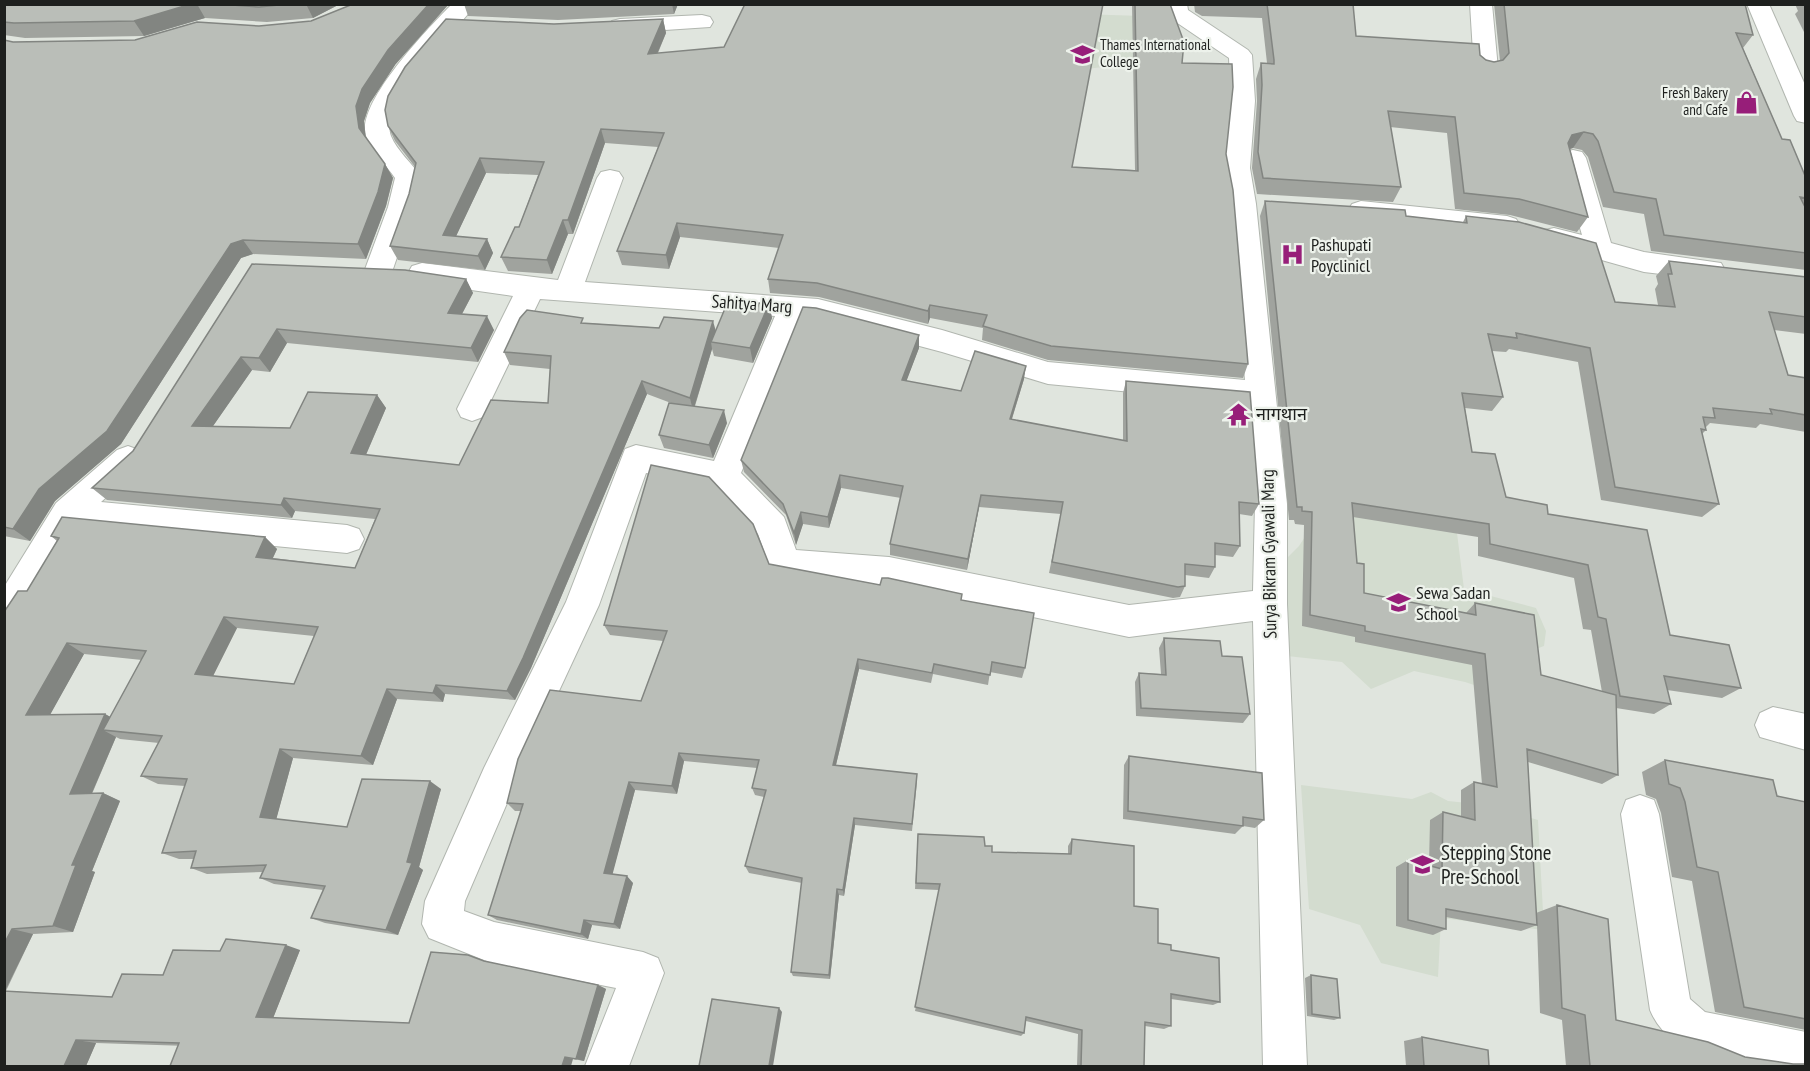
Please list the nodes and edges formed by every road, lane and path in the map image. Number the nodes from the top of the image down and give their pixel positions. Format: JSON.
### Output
{"nodes":[{"id":1,"x":1176,"y":4,"type":"edge"},
{"id":2,"x":1481,"y":4,"type":"edge"},
{"id":3,"x":1758,"y":4,"type":"edge"},
{"id":4,"x":471,"y":15,"type":"edge"},
{"id":5,"x":702,"y":22,"type":"dead end"},
{"id":6,"x":601,"y":27,"type":"edge"},
{"id":7,"x":1486,"y":69,"type":"edge"},
{"id":8,"x":1800,"y":95,"type":"edge"},
{"id":9,"x":1806,"y":116,"type":"edge"},
{"id":10,"x":1573,"y":158,"type":"edge"},
{"id":11,"x":610,"y":178,"type":"dead end"},
{"id":12,"x":1337,"y":209,"type":"edge"},
{"id":13,"x":1599,"y":249,"type":"junction"},
{"id":14,"x":1736,"y":273,"type":"edge"},
{"id":15,"x":531,"y":288,"type":"junction"},
{"id":16,"x":568,"y":291,"type":"junction"},
{"id":17,"x":793,"y":307,"type":"junction"},
{"id":18,"x":1261,"y":393,"type":"junction"},
{"id":19,"x":472,"y":409,"type":"dead end"},
{"id":20,"x":147,"y":434,"type":"edge"},
{"id":21,"x":724,"y":476,"type":"junction"},
{"id":22,"x":68,"y":513,"type":"junction"},
{"id":23,"x":347,"y":539,"type":"dead end"},
{"id":24,"x":1270,"y":604,"type":"junction"},
{"id":25,"x":4,"y":619,"type":"edge"},
{"id":26,"x":1640,"y":814,"type":"dead end"},
{"id":27,"x":1806,"y":1054,"type":"edge"},
{"id":28,"x":607,"y":1066,"type":"edge"},
{"id":29,"x":1285,"y":1066,"type":"edge"}],
"edges":[{"from":1,"to":18,"type":"street","name":"Surya Bikram Gyawali Marg"},
{"from":2,"to":7,"type":"street"},
{"from":3,"to":8,"type":"street"},
{"from":4,"to":15,"type":"street","name":"Sahitya Marg"},
{"from":5,"to":6,"type":"street"},
{"from":8,"to":9,"type":"street"},
{"from":10,"to":13,"type":"street"},
{"from":11,"to":16,"type":"street"},
{"from":12,"to":13,"type":"street"},
{"from":13,"to":14,"type":"street"},
{"from":15,"to":16,"type":"street","name":"Sahitya Marg"},
{"from":15,"to":19,"type":"street"},
{"from":16,"to":17,"type":"street","name":"Sahitya Marg"},
{"from":17,"to":18,"type":"street","name":"Sahitya Marg"},
{"from":17,"to":21,"type":"street"},
{"from":18,"to":24,"type":"street","name":"Surya Bikram Gyawali Marg"},
{"from":20,"to":22,"type":"street"},
{"from":21,"to":24,"type":"street"},
{"from":21,"to":28,"type":"street"},
{"from":22,"to":23,"type":"street"},
{"from":22,"to":25,"type":"street"},
{"from":24,"to":29,"type":"street","name":"Surya Bikram Gyawali Marg"},
{"from":26,"to":27,"type":"street"}]}
